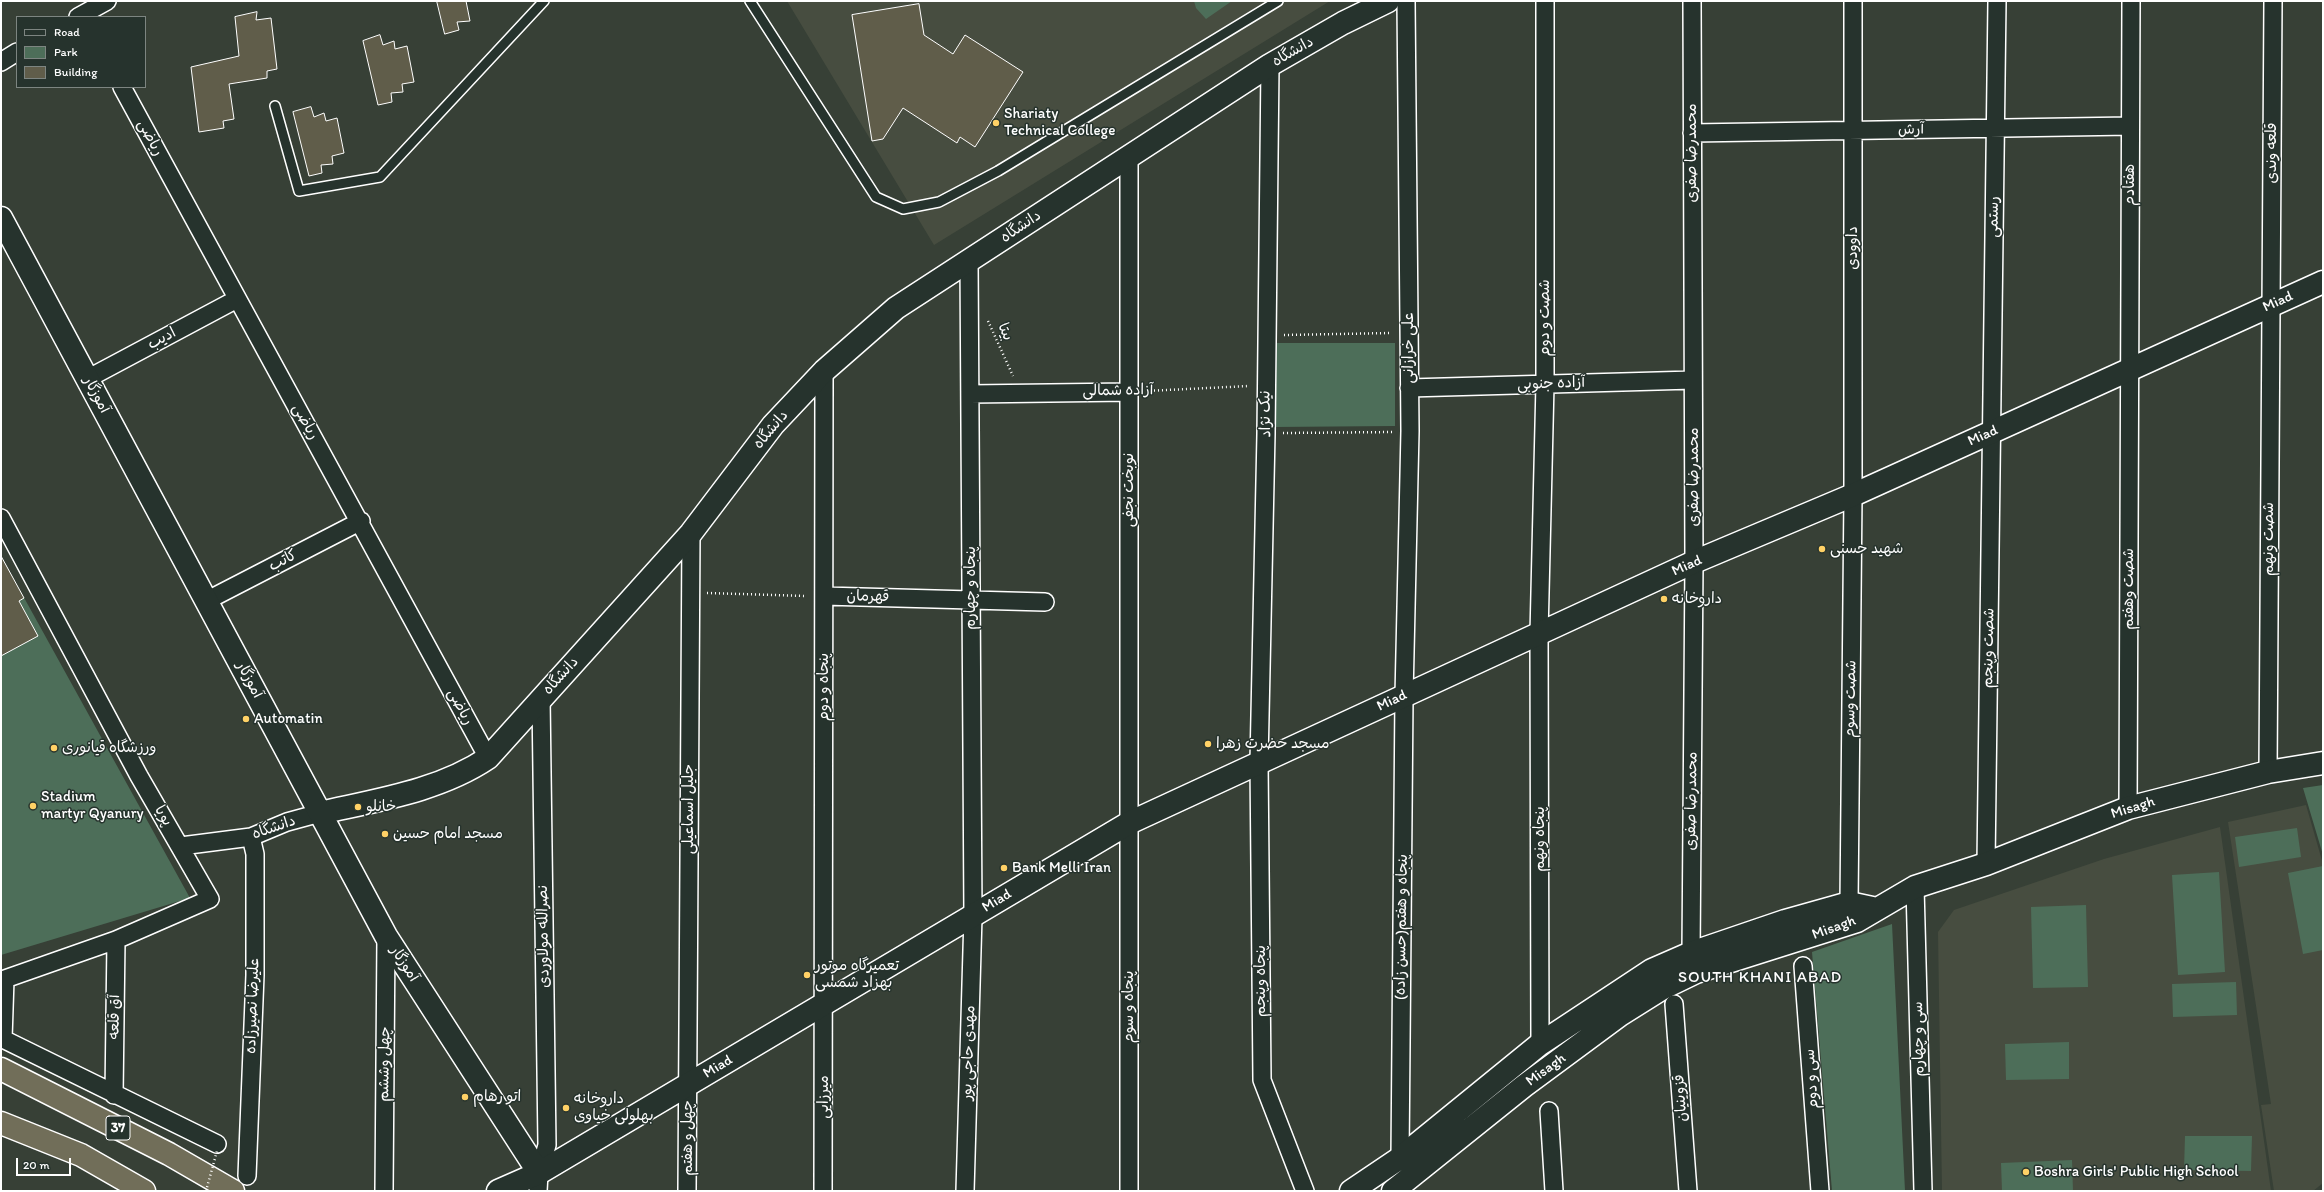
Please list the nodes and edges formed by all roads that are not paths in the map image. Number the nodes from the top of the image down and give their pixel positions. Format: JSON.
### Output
{"nodes":[{"id":1,"x":107,"y":1,"type":"edge"},
{"id":2,"x":544,"y":1,"type":"edge"},
{"id":3,"x":750,"y":1,"type":"edge"},
{"id":4,"x":1278,"y":1,"type":"edge"},
{"id":5,"x":1388,"y":1,"type":"edge"},
{"id":6,"x":1406,"y":1,"type":"edge"},
{"id":7,"x":1545,"y":1,"type":"edge"},
{"id":8,"x":1692,"y":1,"type":"edge"},
{"id":9,"x":1853,"y":1,"type":"edge"},
{"id":10,"x":1997,"y":1,"type":"edge"},
{"id":11,"x":2131,"y":1,"type":"edge"},
{"id":12,"x":2273,"y":1,"type":"edge"},
{"id":13,"x":82,"y":16,"type":"edge"},
{"id":14,"x":16,"y":53,"type":"edge"},
{"id":15,"x":1,"y":62,"type":"edge"},
{"id":16,"x":1270,"y":65,"type":"junction"},
{"id":17,"x":123,"y":88,"type":"edge"},
{"id":18,"x":275,"y":106,"type":"dead end"},
{"id":19,"x":2130,"y":126,"type":"junction"},
{"id":20,"x":1996,"y":128,"type":"junction"},
{"id":21,"x":1853,"y":130,"type":"junction"},
{"id":22,"x":1692,"y":133,"type":"junction"},
{"id":23,"x":1129,"y":158,"type":"junction"},
{"id":24,"x":1,"y":218,"type":"edge"},
{"id":25,"x":969,"y":260,"type":"junction"},
{"id":26,"x":2323,"y":282,"type":"edge"},
{"id":27,"x":237,"y":300,"type":"junction"},
{"id":28,"x":2271,"y":305,"type":"junction"},
{"id":29,"x":2131,"y":369,"type":"junction"},
{"id":30,"x":824,"y":371,"type":"junction"},
{"id":31,"x":87,"y":379,"type":"junction"},
{"id":32,"x":1693,"y":380,"type":"junction"},
{"id":33,"x":1545,"y":384,"type":"junction"},
{"id":34,"x":1409,"y":388,"type":"junction"},
{"id":35,"x":1129,"y":392,"type":"junction"},
{"id":36,"x":970,"y":394,"type":"junction"},
{"id":37,"x":1991,"y":432,"type":"junction"},
{"id":38,"x":1853,"y":495,"type":"junction"},
{"id":39,"x":1,"y":518,"type":"edge"},
{"id":40,"x":361,"y":521,"type":"junction"},
{"id":41,"x":691,"y":533,"type":"junction"},
{"id":42,"x":1694,"y":562,"type":"junction"},
{"id":43,"x":824,"y":596,"type":"junction"},
{"id":44,"x":971,"y":600,"type":"junction"},
{"id":45,"x":206,"y":601,"type":"junction"},
{"id":46,"x":1045,"y":602,"type":"dead end"},
{"id":47,"x":1539,"y":634,"type":"junction"},
{"id":48,"x":1404,"y":696,"type":"junction"},
{"id":49,"x":541,"y":698,"type":"junction"},
{"id":50,"x":488,"y":758,"type":"junction"},
{"id":51,"x":1259,"y":762,"type":"junction"},
{"id":52,"x":2323,"y":763,"type":"edge"},
{"id":53,"x":2268,"y":772,"type":"junction"},
{"id":54,"x":2128,"y":808,"type":"junction"},
{"id":55,"x":320,"y":813,"type":"junction"},
{"id":56,"x":1129,"y":823,"type":"junction"},
{"id":57,"x":251,"y":837,"type":"junction"},
{"id":58,"x":181,"y":846,"type":"junction"},
{"id":59,"x":1986,"y":864,"type":"junction"},
{"id":60,"x":1915,"y":887,"type":"junction"},
{"id":61,"x":1849,"y":902,"type":"junction"},
{"id":62,"x":1878,"y":909,"type":"junction"},
{"id":63,"x":972,"y":916,"type":"junction"},
{"id":64,"x":386,"y":936,"type":"junction"},
{"id":65,"x":116,"y":940,"type":"junction"},
{"id":66,"x":1693,"y":963,"type":"junction"},
{"id":67,"x":1803,"y":966,"type":"dead end"},
{"id":68,"x":825,"y":1003,"type":"junction"},
{"id":69,"x":1674,"y":1004,"type":"dead end"},
{"id":70,"x":1540,"y":1044,"type":"junction"},
{"id":71,"x":1,"y":1069,"type":"edge"},
{"id":72,"x":688,"y":1084,"type":"junction"},
{"id":73,"x":114,"y":1095,"type":"junction"},
{"id":74,"x":1549,"y":1111,"type":"dead end"},
{"id":75,"x":1,"y":1123,"type":"edge"},
{"id":76,"x":217,"y":1148,"type":"road end"},
{"id":77,"x":1400,"y":1158,"type":"junction"},
{"id":78,"x":240,"y":1184,"type":"edge"},
{"id":79,"x":531,"y":1184,"type":"edge"},
{"id":80,"x":144,"y":1191,"type":"edge"},
{"id":81,"x":384,"y":1191,"type":"edge"},
{"id":82,"x":498,"y":1191,"type":"edge"},
{"id":83,"x":687,"y":1191,"type":"edge"},
{"id":84,"x":823,"y":1191,"type":"edge"},
{"id":85,"x":965,"y":1191,"type":"edge"},
{"id":86,"x":1129,"y":1191,"type":"edge"},
{"id":87,"x":1305,"y":1191,"type":"edge"},
{"id":88,"x":1351,"y":1191,"type":"edge"},
{"id":89,"x":1393,"y":1191,"type":"edge"},
{"id":90,"x":1554,"y":1191,"type":"edge"},
{"id":91,"x":1688,"y":1191,"type":"edge"},
{"id":92,"x":1820,"y":1191,"type":"edge"},
{"id":93,"x":1923,"y":1191,"type":"edge"}],
"edges":[{"from":1,"to":13,"type":"street"},
{"from":2,"to":18,"type":"lane"},
{"from":3,"to":4,"type":"lane"},
{"from":5,"to":16,"type":"street","name":"دانشگاه"},
{"from":6,"to":34,"type":"street","name":"علی خرازانی"},
{"from":7,"to":33,"type":"street","name":"شصت و دوم"},
{"from":8,"to":22,"type":"street","name":"محمدرضا صفری"},
{"from":9,"to":21,"type":"street","name":"داوودی"},
{"from":10,"to":20,"type":"street","name":"رستمی"},
{"from":11,"to":19,"type":"street","name":"هفتادم"},
{"from":12,"to":28,"type":"street","name":"قلعه وندی"},
{"from":14,"to":15,"type":"street"},
{"from":16,"to":23,"type":"street","name":"دانشگاه"},
{"from":16,"to":51,"type":"street","name":"نیک نژاد"},
{"from":17,"to":27,"type":"street","name":"ریاضی"},
{"from":19,"to":20,"type":"street","name":"آرش"},
{"from":19,"to":29,"type":"street","name":"هفتادم"},
{"from":20,"to":21,"type":"street","name":"آرش"},
{"from":20,"to":37,"type":"street","name":"رستمی"},
{"from":21,"to":22,"type":"street","name":"آرش"},
{"from":21,"to":38,"type":"street","name":"داوودی"},
{"from":22,"to":32,"type":"street","name":"محمدرضا صفری"},
{"from":23,"to":25,"type":"street","name":"دانشگاه"},
{"from":23,"to":35,"type":"street","name":"نوبخت نجفی"},
{"from":24,"to":31,"type":"street","name":"آموزگار"},
{"from":25,"to":30,"type":"street","name":"دانشگاه"},
{"from":25,"to":36,"type":"street","name":"پنجاه و چهارم"},
{"from":26,"to":28,"type":"street","name":"Miad"},
{"from":27,"to":31,"type":"street","name":"ادیب"},
{"from":27,"to":40,"type":"street","name":"ریاضی"},
{"from":28,"to":29,"type":"street","name":"Miad"},
{"from":28,"to":53,"type":"street","name":"شصت ونهم"},
{"from":29,"to":37,"type":"street","name":"Miad"},
{"from":29,"to":54,"type":"street","name":"شصت وهفتم"},
{"from":30,"to":41,"type":"street","name":"دانشگاه"},
{"from":30,"to":43,"type":"street","name":"پنجاه و دوم"},
{"from":31,"to":45,"type":"street","name":"آموزگار"},
{"from":32,"to":33,"type":"street","name":"آزاده جنوبی"},
{"from":32,"to":42,"type":"street","name":"محمدرضا صفری"},
{"from":33,"to":34,"type":"street","name":"آزاده جنوبی"},
{"from":33,"to":47,"type":"street","name":"شصت و دوم"},
{"from":34,"to":48,"type":"street","name":"علی خرازانی"},
{"from":35,"to":36,"type":"street","name":"آزاده شمالی"},
{"from":35,"to":56,"type":"street","name":"نوبخت نجفی"},
{"from":36,"to":44,"type":"street","name":"پنجاه و چهارم"},
{"from":37,"to":38,"type":"street","name":"Miad"},
{"from":37,"to":59,"type":"street","name":"شصت وپنجم"},
{"from":38,"to":42,"type":"street","name":"Miad"},
{"from":38,"to":61,"type":"street","name":"شصت وسوم"},
{"from":39,"to":58,"type":"street","name":"پویا"},
{"from":40,"to":45,"type":"street","name":"کاتب"},
{"from":40,"to":50,"type":"street","name":"ریاضی"},
{"from":41,"to":49,"type":"street","name":"دانشگاه"},
{"from":41,"to":72,"type":"street","name":"جلیل اسماعیلی"},
{"from":42,"to":47,"type":"street","name":"Miad"},
{"from":42,"to":66,"type":"street","name":"محمدرضا صفری"},
{"from":43,"to":44,"type":"street","name":"قهرمان"},
{"from":43,"to":68,"type":"street","name":"پنجاه و دوم"},
{"from":44,"to":46,"type":"street","name":"قهرمان"},
{"from":44,"to":63,"type":"street","name":"پنجاه و چهارم"},
{"from":45,"to":55,"type":"street","name":"آموزگار"},
{"from":47,"to":48,"type":"street","name":"Miad"},
{"from":47,"to":70,"type":"street","name":"پنجاه ونهم"},
{"from":48,"to":51,"type":"street","name":"Miad"},
{"from":48,"to":77,"type":"street","name":"(حسن زاده)پنجاه و هفتم"},
{"from":49,"to":50,"type":"street","name":"دانشگاه"},
{"from":49,"to":79,"type":"street","name":"نصرالله مولاوردی"},
{"from":50,"to":55,"type":"street","name":"دانشگاه"},
{"from":51,"to":56,"type":"street","name":"Miad"},
{"from":51,"to":87,"type":"street","name":"پنجاه وپنجم"},
{"from":52,"to":53,"type":"street","name":"Misagh"},
{"from":53,"to":54,"type":"street","name":"Misagh"},
{"from":54,"to":59,"type":"street","name":"Misagh"},
{"from":55,"to":57,"type":"street","name":"دانشگاه"},
{"from":55,"to":64,"type":"street","name":"آموزگار"},
{"from":56,"to":63,"type":"street","name":"Miad"},
{"from":56,"to":86,"type":"street","name":"پنجاه و سوم"},
{"from":57,"to":58,"type":"street","name":"دانشگاه"},
{"from":57,"to":78,"type":"street","name":"علیرضا نصیرزاده"},
{"from":58,"to":65,"type":"street","name":"پویا"},
{"from":59,"to":60,"type":"street","name":"Misagh"},
{"from":60,"to":62,"type":"street","name":"Misagh"},
{"from":60,"to":93,"type":"street","name":"سی و چهارم"},
{"from":61,"to":62,"type":"street"},
{"from":61,"to":66,"type":"street","name":"Misagh"},
{"from":62,"to":66,"type":"street","name":"Misagh"},
{"from":63,"to":68,"type":"street","name":"Miad"},
{"from":63,"to":85,"type":"street","name":"مهدی حاجی پور"},
{"from":64,"to":79,"type":"street","name":"آموزگار"},
{"from":64,"to":81,"type":"street","name":"چهل وششم"},
{"from":65,"to":73,"type":"street","name":"آق قلعه"},
{"from":65,"to":73,"type":"street","name":"پویا"},
{"from":66,"to":70,"type":"street","name":"Misagh"},
{"from":66,"to":89,"type":"street","name":"Misagh"},
{"from":67,"to":92,"type":"street","name":"سی و دوم"},
{"from":68,"to":72,"type":"street","name":"Miad"},
{"from":68,"to":84,"type":"street","name":"میرزایی"},
{"from":69,"to":91,"type":"street","name":"قزوینیان"},
{"from":70,"to":77,"type":"street","name":"Misagh"},
{"from":71,"to":78,"type":"highway","number":"37"},
{"from":72,"to":79,"type":"street","name":"Miad"},
{"from":72,"to":83,"type":"street","name":"چهل و هفتم"},
{"from":73,"to":76,"type":"street"},
{"from":74,"to":90,"type":"street"},
{"from":75,"to":80,"type":"highway"},
{"from":77,"to":88,"type":"street","name":"Misagh"},
{"from":79,"to":82,"type":"street","name":"Miad"}]}
